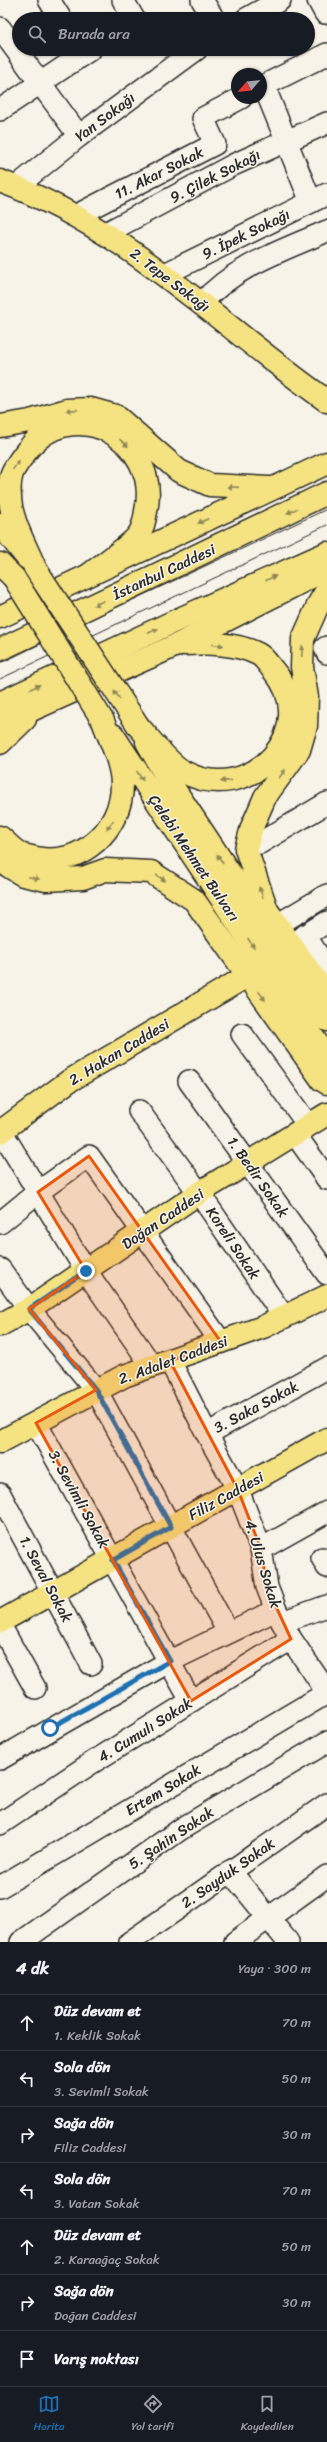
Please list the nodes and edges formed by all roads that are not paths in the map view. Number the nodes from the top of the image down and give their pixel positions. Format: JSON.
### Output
{"nodes":[{"id":1,"x":48,"y":0,"type":"edge"},
{"id":2,"x":123,"y":0,"type":"edge"},
{"id":3,"x":202,"y":0,"type":"edge"},
{"id":4,"x":280,"y":0,"type":"edge"},
{"id":5,"x":56,"y":12,"type":"edge"},
{"id":6,"x":130,"y":12,"type":"edge"},
{"id":7,"x":210,"y":12,"type":"edge"},
{"id":8,"x":259,"y":12,"type":"edge"},
{"id":9,"x":0,"y":28,"type":"edge"},
{"id":10,"x":12,"y":45,"type":"edge"},
{"id":11,"x":327,"y":54,"type":"edge"},
{"id":12,"x":20,"y":56,"type":"edge"},
{"id":13,"x":78,"y":56,"type":"edge"},
{"id":14,"x":188,"y":56,"type":"edge"},
{"id":15,"x":39,"y":82,"type":"junction"},
{"id":16,"x":267,"y":84,"type":"edge"},
{"id":17,"x":267,"y":98,"type":"edge"},
{"id":18,"x":231,"y":103,"type":"edge"},
{"id":19,"x":0,"y":110,"type":"edge"},
{"id":20,"x":327,"y":123,"type":"edge"},
{"id":21,"x":79,"y":136,"type":"junction"},
{"id":22,"x":286,"y":141,"type":"junction"},
{"id":23,"x":8,"y":184,"type":"edge"},
{"id":24,"x":319,"y":198,"type":"edge"},
{"id":25,"x":77,"y":215,"type":"junction"},
{"id":26,"x":327,"y":231,"type":"edge"},
{"id":27,"x":106,"y":234,"type":"junction"},
{"id":28,"x":165,"y":274,"type":"junction"},
{"id":29,"x":202,"y":303,"type":"junction"},
{"id":30,"x":327,"y":401,"type":"edge"},
{"id":31,"x":0,"y":426,"type":"edge"},
{"id":32,"x":327,"y":463,"type":"edge"},
{"id":33,"x":272,"y":488,"type":"junction"},
{"id":34,"x":327,"y":493,"type":"edge"},
{"id":35,"x":0,"y":524,"type":"edge"},
{"id":36,"x":327,"y":553,"type":"edge"},
{"id":37,"x":0,"y":560,"type":"edge"},
{"id":38,"x":35,"y":568,"type":"junction"},
{"id":39,"x":327,"y":569,"type":"edge"},
{"id":40,"x":7,"y":571,"type":"edge"},
{"id":41,"x":90,"y":574,"type":"junction"},
{"id":42,"x":327,"y":590,"type":"edge"},
{"id":43,"x":0,"y":617,"type":"edge"},
{"id":44,"x":179,"y":644,"type":"junction"},
{"id":45,"x":0,"y":650,"type":"edge"},
{"id":46,"x":45,"y":702,"type":"junction"},
{"id":47,"x":0,"y":703,"type":"edge"},
{"id":48,"x":103,"y":721,"type":"junction"},
{"id":49,"x":0,"y":724,"type":"edge"},
{"id":50,"x":139,"y":727,"type":"junction"},
{"id":51,"x":0,"y":743,"type":"edge"},
{"id":52,"x":327,"y":803,"type":"edge"},
{"id":53,"x":0,"y":837,"type":"edge"},
{"id":54,"x":260,"y":843,"type":"dead end"},
{"id":55,"x":0,"y":861,"type":"edge"},
{"id":56,"x":327,"y":895,"type":"edge"},
{"id":57,"x":282,"y":922,"type":"dead end"},
{"id":58,"x":327,"y":922,"type":"edge"},
{"id":59,"x":327,"y":969,"type":"edge"},
{"id":60,"x":242,"y":979,"type":"dead end"},
{"id":61,"x":327,"y":996,"type":"edge"},
{"id":62,"x":327,"y":1020,"type":"edge"},
{"id":63,"x":242,"y":1034,"type":"dead end"},
{"id":64,"x":327,"y":1058,"type":"edge"},
{"id":65,"x":189,"y":1081,"type":"dead end"},
{"id":66,"x":327,"y":1083,"type":"edge"},
{"id":67,"x":139,"y":1112,"type":"dead end"},
{"id":68,"x":327,"y":1114,"type":"edge"},
{"id":69,"x":302,"y":1129,"type":"junction"},
{"id":70,"x":0,"y":1131,"type":"edge"},
{"id":71,"x":249,"y":1163,"type":"junction"},
{"id":72,"x":327,"y":1180,"type":"edge"},
{"id":73,"x":38,"y":1192,"type":"junction"},
{"id":74,"x":199,"y":1193,"type":"junction"},
{"id":75,"x":0,"y":1223,"type":"edge"},
{"id":76,"x":142,"y":1232,"type":"junction"},
{"id":77,"x":0,"y":1269,"type":"edge"},
{"id":78,"x":86,"y":1271,"type":"junction"},
{"id":79,"x":327,"y":1274,"type":"edge"},
{"id":80,"x":327,"y":1296,"type":"edge"},
{"id":81,"x":29,"y":1309,"type":"junction"},
{"id":82,"x":284,"y":1317,"type":"junction"},
{"id":83,"x":0,"y":1325,"type":"edge"},
{"id":84,"x":221,"y":1342,"type":"junction"},
{"id":85,"x":161,"y":1364,"type":"junction"},
{"id":86,"x":327,"y":1368,"type":"edge"},
{"id":87,"x":96,"y":1390,"type":"junction"},
{"id":88,"x":36,"y":1423,"type":"junction"},
{"id":89,"x":207,"y":1434,"type":"junction"},
{"id":90,"x":327,"y":1440,"type":"edge"},
{"id":91,"x":0,"y":1442,"type":"edge"},
{"id":92,"x":238,"y":1490,"type":"junction"},
{"id":93,"x":0,"y":1494,"type":"edge"},
{"id":94,"x":327,"y":1512,"type":"edge"},
{"id":95,"x":171,"y":1527,"type":"junction"},
{"id":96,"x":261,"y":1549,"type":"junction"},
{"id":97,"x":113,"y":1560,"type":"junction"},
{"id":98,"x":54,"y":1592,"type":"junction"},
{"id":99,"x":327,"y":1606,"type":"edge"},
{"id":100,"x":0,"y":1622,"type":"edge"},
{"id":101,"x":283,"y":1624,"type":"junction"},
{"id":102,"x":0,"y":1626,"type":"edge"},
{"id":103,"x":228,"y":1632,"type":"junction"},
{"id":104,"x":170,"y":1661,"type":"junction"},
{"id":105,"x":91,"y":1664,"type":"dead end"},
{"id":106,"x":35,"y":1688,"type":"dead end"},
{"id":107,"x":327,"y":1693,"type":"edge"},
{"id":108,"x":191,"y":1701,"type":"junction"},
{"id":109,"x":327,"y":1742,"type":"edge"},
{"id":110,"x":0,"y":1759,"type":"edge"},
{"id":111,"x":327,"y":1804,"type":"edge"},
{"id":112,"x":0,"y":1824,"type":"edge"},
{"id":113,"x":230,"y":1871,"type":"junction"},
{"id":114,"x":327,"y":1876,"type":"edge"},
{"id":115,"x":0,"y":1887,"type":"edge"},
{"id":116,"x":269,"y":1918,"type":"junction"},
{"id":117,"x":21,"y":1942,"type":"edge"},
{"id":118,"x":130,"y":1942,"type":"edge"},
{"id":119,"x":235,"y":1942,"type":"edge"},
{"id":120,"x":288,"y":1942,"type":"edge"}],
"edges":[{"from":1,"to":5,"type":"street"},
{"from":2,"to":6,"type":"street"},
{"from":3,"to":7,"type":"street"},
{"from":4,"to":8,"type":"street"},
{"from":9,"to":10,"type":"street"},
{"from":11,"to":16,"type":"street"},
{"from":12,"to":15,"type":"street"},
{"from":13,"to":15,"type":"street"},
{"from":14,"to":21,"type":"street","name":"Yan Sokağı"},
{"from":15,"to":19,"type":"street"},
{"from":15,"to":21,"type":"street"},
{"from":17,"to":22,"type":"street"},
{"from":18,"to":25,"type":"street","name":"11. Akar Sokak"},
{"from":20,"to":22,"type":"street","name":"9. Çilek Sokağı"},
{"from":21,"to":23,"type":"street","name":"Yan Sokağı"},
{"from":22,"to":24,"type":"street"},
{"from":22,"to":27,"type":"street","name":"9. Çilek Sokağı"},
{"from":23,"to":25,"type":"main road","name":"2. Tepe Sokağı"},
{"from":24,"to":28,"type":"street","name":"9. İpek Sokağı"},
{"from":25,"to":27,"type":"main road","name":"2. Tepe Sokağı"},
{"from":26,"to":29,"type":"street"},
{"from":27,"to":28,"type":"main road","name":"2. Tepe Sokağı"},
{"from":28,"to":29,"type":"main road","name":"2. Tepe Sokağı"},
{"from":29,"to":30,"type":"main road","name":"2. Tepe Sokağı"},
{"from":33,"to":31,"type":"main road","one_way":true},
{"from":32,"to":33,"type":"main road"},
{"from":33,"to":41,"type":"main road","one_way":true},
{"from":34,"to":45,"type":"main road","name":"İstanbul Caddesi","one_way":true},
{"from":35,"to":38,"type":"main road"},
{"from":47,"to":36,"type":"main road","one_way":true},
{"from":37,"to":40,"type":"main road","name":"Çelebi Mehmet Bulvarı"},
{"from":38,"to":41,"type":"main road","one_way":true},
{"from":50,"to":38,"type":"main road","name":"Çelebi Mehmet Bulvarı","one_way":true,"bridge":true},
{"from":39,"to":44,"type":"main road"},
{"from":40,"to":48,"type":"main road","name":"Çelebi Mehmet Bulvarı","bridge":true},
{"from":41,"to":43,"type":"main road"},
{"from":61,"to":42,"type":"main road","one_way":true},
{"from":44,"to":46,"type":"main road"},
{"from":44,"to":50,"type":"main road","one_way":true},
{"from":46,"to":49,"type":"main road"},
{"from":46,"to":51,"type":"main road"},
{"from":48,"to":53,"type":"main road","one_way":true},
{"from":48,"to":64,"type":"main road","name":"Çelebi Mehmet Bulvarı","one_way":true},
{"from":62,"to":50,"type":"main road","name":"Çelebi Mehmet Bulvarı","one_way":true},
{"from":52,"to":54,"type":"street"},
{"from":55,"to":66,"type":"main road","one_way":true},
{"from":56,"to":57,"type":"street"},
{"from":58,"to":59,"type":"street"},
{"from":60,"to":70,"type":"main road","name":"2. Hakan Caddesi"},
{"from":63,"to":69,"type":"street"},
{"from":65,"to":71,"type":"street","name":"1. Bedir Sokak"},
{"from":67,"to":74,"type":"street","name":"Koreli Sokak"},
{"from":68,"to":69,"type":"main road","name":"Doğan Caddesi"},
{"from":69,"to":71,"type":"main road","name":"Doğan Caddesi"},
{"from":69,"to":72,"type":"street"},
{"from":70,"to":73,"type":"street","name":"4. Ulus Sokak"},
{"from":71,"to":74,"type":"main road","name":"Doğan Caddesi"},
{"from":71,"to":79,"type":"street","name":"1. Bedir Sokak"},
{"from":73,"to":75,"type":"street"},
{"from":73,"to":76,"type":"street"},
{"from":73,"to":78,"type":"street","name":"4. Ulus Sokak"},
{"from":74,"to":76,"type":"main road","name":"Doğan Caddesi"},
{"from":74,"to":82,"type":"street","name":"Koreli Sokak"},
{"from":76,"to":78,"type":"main road","name":"Doğan Caddesi"},
{"from":76,"to":84,"type":"street"},
{"from":77,"to":81,"type":"street"},
{"from":78,"to":81,"type":"main road","name":"Doğan Caddesi"},
{"from":78,"to":85,"type":"street","name":"4. Ulus Sokak"},
{"from":80,"to":82,"type":"main road","name":"2. Adalet Caddesi"},
{"from":81,"to":83,"type":"main road","name":"Doğan Caddesi"},
{"from":81,"to":87,"type":"street"},
{"from":82,"to":84,"type":"main road","name":"2. Adalet Caddesi"},
{"from":84,"to":85,"type":"main road","name":"2. Adalet Caddesi"},
{"from":85,"to":87,"type":"main road","name":"2. Adalet Caddesi"},
{"from":85,"to":89,"type":"street","name":"4. Ulus Sokak"},
{"from":86,"to":89,"type":"street","name":"3. Saka Sokak"},
{"from":87,"to":88,"type":"main road","name":"2. Adalet Caddesi"},
{"from":87,"to":95,"type":"street"},
{"from":88,"to":91,"type":"main road","name":"2. Adalet Caddesi"},
{"from":88,"to":97,"type":"street","name":"3. Sevimli Sokak"},
{"from":89,"to":92,"type":"street","name":"4. Ulus Sokak"},
{"from":90,"to":92,"type":"main road","name":"Filiz Caddesi"},
{"from":92,"to":95,"type":"main road","name":"Filiz Caddesi"},
{"from":92,"to":96,"type":"street","name":"4. Ulus Sokak"},
{"from":93,"to":98,"type":"street","name":"1. Seval Sokak"},
{"from":94,"to":96,"type":"street"},
{"from":95,"to":97,"type":"main road","name":"Filiz Caddesi"},
{"from":95,"to":103,"type":"street"},
{"from":96,"to":101,"type":"street","name":"4. Ulus Sokak"},
{"from":97,"to":98,"type":"main road","name":"Filiz Caddesi"},
{"from":97,"to":104,"type":"street","name":"3. Sevimli Sokak"},
{"from":98,"to":100,"type":"main road","name":"Filiz Caddesi"},
{"from":98,"to":105,"type":"street","name":"1. Seval Sokak"},
{"from":99,"to":101,"type":"street"},
{"from":101,"to":103,"type":"street"},
{"from":101,"to":107,"type":"street","name":"4. Ulus Sokak"},
{"from":101,"to":108,"type":"street","name":"4. Cumulı Sokak"},
{"from":102,"to":106,"type":"street"},
{"from":103,"to":104,"type":"street"},
{"from":104,"to":108,"type":"street","name":"3. Sevimli Sokak"},
{"from":104,"to":110,"type":"street"},
{"from":107,"to":115,"type":"street","name":"Ertem Sokak"},
{"from":108,"to":112,"type":"street","name":"4. Cumulı Sokak"},
{"from":109,"to":117,"type":"street","name":"5. Şahin Sokak"},
{"from":111,"to":113,"type":"street","name":"2. Sayduk Sokak"},
{"from":113,"to":116,"type":"street"},
{"from":113,"to":118,"type":"street","name":"2. Sayduk Sokak"},
{"from":114,"to":116,"type":"street"},
{"from":116,"to":119,"type":"street"},
{"from":116,"to":120,"type":"street"}]}
